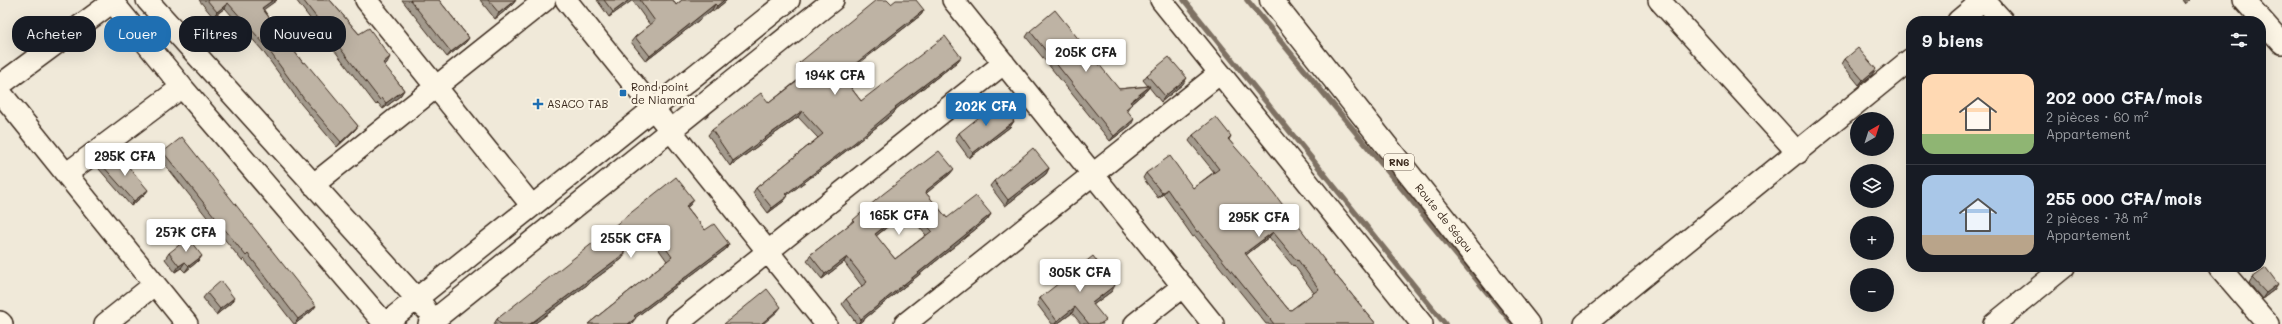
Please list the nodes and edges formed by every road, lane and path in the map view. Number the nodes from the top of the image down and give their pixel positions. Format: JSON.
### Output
{"nodes":[{"id":1,"x":147,"y":0,"type":"edge"},
{"id":2,"x":366,"y":0,"type":"edge"},
{"id":3,"x":545,"y":0,"type":"edge"},
{"id":4,"x":566,"y":0,"type":"edge"},
{"id":5,"x":789,"y":0,"type":"edge"},
{"id":6,"x":833,"y":0,"type":"edge"},
{"id":7,"x":953,"y":0,"type":"edge"},
{"id":8,"x":1161,"y":0,"type":"edge"},
{"id":9,"x":1660,"y":0,"type":"edge"},
{"id":10,"x":1984,"y":0,"type":"edge"},
{"id":11,"x":2244,"y":0,"type":"edge"},
{"id":12,"x":113,"y":1,"type":"edge"},
{"id":13,"x":1273,"y":1,"type":"edge"},
{"id":14,"x":1964,"y":16,"type":"edge"},
{"id":15,"x":1998,"y":16,"type":"edge"},
{"id":16,"x":2258,"y":16,"type":"edge"},
{"id":17,"x":2266,"y":24,"type":"edge"},
{"id":18,"x":2282,"y":42,"type":"edge"},
{"id":19,"x":1004,"y":63,"type":"junction"},
{"id":20,"x":1906,"y":64,"type":"edge"},
{"id":21,"x":1220,"y":73,"type":"junction"},
{"id":22,"x":0,"y":85,"type":"edge"},
{"id":23,"x":182,"y":87,"type":"junction"},
{"id":24,"x":436,"y":87,"type":"junction"},
{"id":25,"x":0,"y":92,"type":"edge"},
{"id":26,"x":653,"y":109,"type":"junction"},
{"id":27,"x":671,"y":131,"type":"junction"},
{"id":28,"x":1798,"y":153,"type":"junction"},
{"id":29,"x":66,"y":174,"type":"junction"},
{"id":30,"x":1093,"y":174,"type":"junction"},
{"id":31,"x":313,"y":185,"type":"junction"},
{"id":32,"x":532,"y":206,"type":"junction"},
{"id":33,"x":768,"y":252,"type":"junction"},
{"id":34,"x":2058,"y":272,"type":"edge"},
{"id":35,"x":2223,"y":272,"type":"edge"},
{"id":36,"x":154,"y":284,"type":"junction"},
{"id":37,"x":1183,"y":286,"type":"junction"},
{"id":38,"x":416,"y":299,"type":"junction"},
{"id":39,"x":435,"y":322,"type":"edge"},
{"id":40,"x":105,"y":324,"type":"edge"},
{"id":41,"x":187,"y":324,"type":"edge"},
{"id":42,"x":385,"y":324,"type":"edge"},
{"id":43,"x":677,"y":324,"type":"edge"},
{"id":44,"x":826,"y":324,"type":"edge"},
{"id":45,"x":905,"y":324,"type":"edge"},
{"id":46,"x":1135,"y":324,"type":"edge"},
{"id":47,"x":1213,"y":324,"type":"edge"},
{"id":48,"x":1422,"y":324,"type":"edge"},
{"id":49,"x":1528,"y":324,"type":"edge"},
{"id":50,"x":1585,"y":324,"type":"edge"},
{"id":51,"x":1994,"y":324,"type":"edge"},
{"id":52,"x":2268,"y":324,"type":"edge"}],
"edges":[{"from":1,"to":31,"type":"street"},
{"from":2,"to":24,"type":"street"},
{"from":3,"to":24,"type":"street"},
{"from":4,"to":26,"type":"street"},
{"from":5,"to":26,"type":"street"},
{"from":6,"to":27,"type":"street"},
{"from":7,"to":19,"type":"street"},
{"from":8,"to":21,"type":"street"},
{"from":9,"to":28,"type":"street"},
{"from":10,"to":14,"type":"street"},
{"from":10,"to":15,"type":"street"},
{"from":11,"to":16,"type":"street"},
{"from":12,"to":22,"type":"street"},
{"from":12,"to":23,"type":"street"},
{"from":13,"to":49,"type":"highway","name":"Route de Ségou","number":"RN6"},
{"from":17,"to":18,"type":"street"},
{"from":19,"to":30,"type":"street"},
{"from":19,"to":33,"type":"street"},
{"from":20,"to":28,"type":"street"},
{"from":21,"to":30,"type":"street"},
{"from":21,"to":48,"type":"street"},
{"from":23,"to":29,"type":"street"},
{"from":23,"to":42,"type":"street"},
{"from":24,"to":31,"type":"street"},
{"from":24,"to":32,"type":"street"},
{"from":25,"to":29,"type":"street"},
{"from":26,"to":27,"type":"street"},
{"from":26,"to":32,"type":"street"},
{"from":27,"to":33,"type":"street"},
{"from":27,"to":39,"type":"street"},
{"from":28,"to":50,"type":"street"},
{"from":29,"to":36,"type":"street"},
{"from":30,"to":37,"type":"street"},
{"from":30,"to":45,"type":"street"},
{"from":31,"to":38,"type":"street"},
{"from":32,"to":38,"type":"street"},
{"from":33,"to":43,"type":"street"},
{"from":33,"to":44,"type":"street"},
{"from":34,"to":51,"type":"street"},
{"from":35,"to":52,"type":"street"},
{"from":36,"to":40,"type":"street"},
{"from":36,"to":41,"type":"street"},
{"from":37,"to":46,"type":"street"},
{"from":37,"to":47,"type":"street"},
{"from":38,"to":39,"type":"street"},
{"from":38,"to":42,"type":"street"}]}
